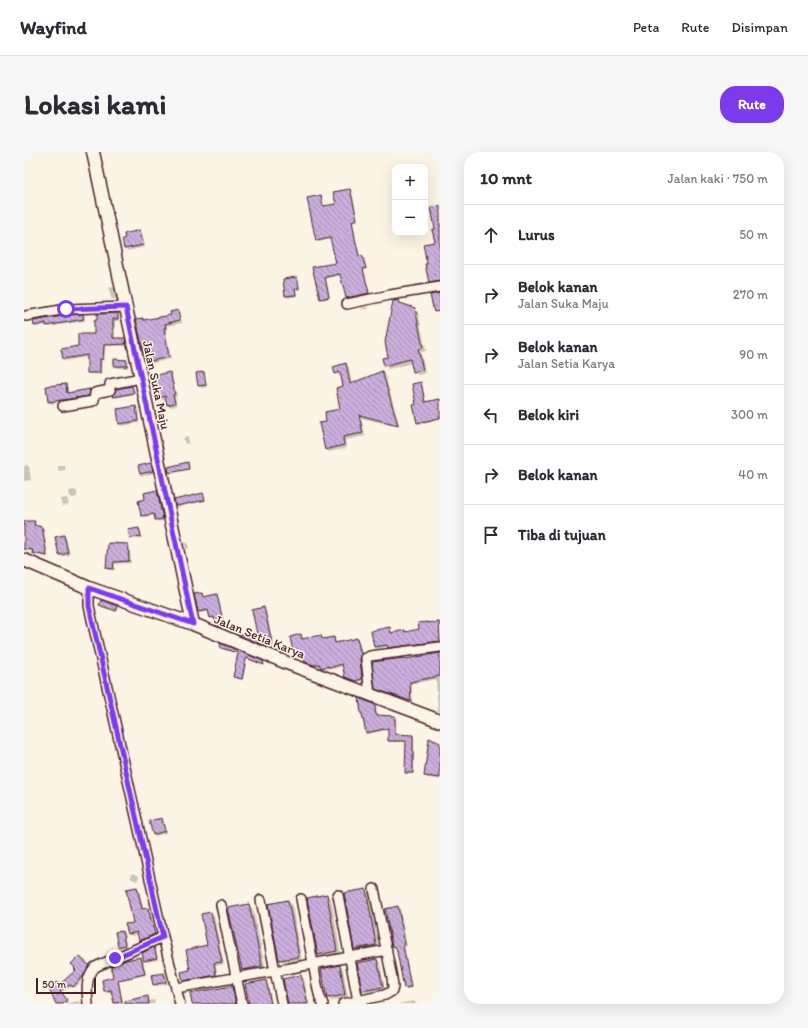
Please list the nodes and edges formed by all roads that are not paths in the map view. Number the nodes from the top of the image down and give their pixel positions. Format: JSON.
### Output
{"nodes":[{"id":1,"x":93,"y":152,"type":"edge"},
{"id":2,"x":440,"y":287,"type":"edge"},
{"id":3,"x":347,"y":304,"type":"dead end"},
{"id":4,"x":126,"y":307,"type":"junction"},
{"id":5,"x":26,"y":316,"type":"dead end"},
{"id":6,"x":141,"y":378,"type":"junction"},
{"id":7,"x":63,"y":406,"type":"dead end"},
{"id":8,"x":24,"y":560,"type":"edge"},
{"id":9,"x":89,"y":598,"type":"junction"},
{"id":10,"x":193,"y":624,"type":"junction"},
{"id":11,"x":440,"y":647,"type":"edge"},
{"id":12,"x":370,"y":695,"type":"junction"},
{"id":13,"x":440,"y":721,"type":"edge"},
{"id":14,"x":374,"y":889,"type":"dead end"},
{"id":15,"x":338,"y":895,"type":"dead end"},
{"id":16,"x":302,"y":899,"type":"dead end"},
{"id":17,"x":261,"y":900,"type":"dead end"},
{"id":18,"x":221,"y":905,"type":"dead end"},
{"id":19,"x":163,"y":937,"type":"junction"},
{"id":20,"x":387,"y":950,"type":"junction"},
{"id":21,"x":349,"y":957,"type":"junction"},
{"id":22,"x":314,"y":964,"type":"junction"},
{"id":23,"x":275,"y":971,"type":"junction"},
{"id":24,"x":237,"y":978,"type":"junction"},
{"id":25,"x":176,"y":988,"type":"junction"},
{"id":26,"x":358,"y":1001,"type":"junction"},
{"id":27,"x":88,"y":1004,"type":"edge"},
{"id":28,"x":180,"y":1004,"type":"edge"},
{"id":29,"x":242,"y":1004,"type":"edge"},
{"id":30,"x":282,"y":1004,"type":"edge"},
{"id":31,"x":323,"y":1004,"type":"edge"},
{"id":32,"x":343,"y":1004,"type":"edge"}],
"edges":[{"from":1,"to":4,"type":"street","name":"Jalan Suka Maju"},
{"from":2,"to":3,"type":"street"},
{"from":4,"to":5,"type":"street"},
{"from":4,"to":6,"type":"street","name":"Jalan Suka Maju"},
{"from":6,"to":7,"type":"street"},
{"from":6,"to":10,"type":"street","name":"Jalan Suka Maju"},
{"from":8,"to":9,"type":"street","name":"Jalan Setia Karya"},
{"from":9,"to":10,"type":"street","name":"Jalan Setia Karya"},
{"from":9,"to":19,"type":"street"},
{"from":10,"to":12,"type":"street","name":"Jalan Setia Karya"},
{"from":11,"to":12,"type":"street"},
{"from":12,"to":13,"type":"street","name":"Jalan Setia Karya"},
{"from":14,"to":20,"type":"street"},
{"from":15,"to":21,"type":"street"},
{"from":16,"to":22,"type":"street"},
{"from":17,"to":23,"type":"street"},
{"from":18,"to":24,"type":"street"},
{"from":19,"to":25,"type":"street"},
{"from":19,"to":27,"type":"street"},
{"from":20,"to":21,"type":"street"},
{"from":20,"to":26,"type":"street"},
{"from":21,"to":22,"type":"street"},
{"from":21,"to":26,"type":"street"},
{"from":22,"to":23,"type":"street"},
{"from":22,"to":31,"type":"street"},
{"from":23,"to":24,"type":"street"},
{"from":23,"to":30,"type":"street"},
{"from":24,"to":25,"type":"street"},
{"from":24,"to":29,"type":"street"},
{"from":25,"to":28,"type":"street"},
{"from":26,"to":32,"type":"street"}]}
